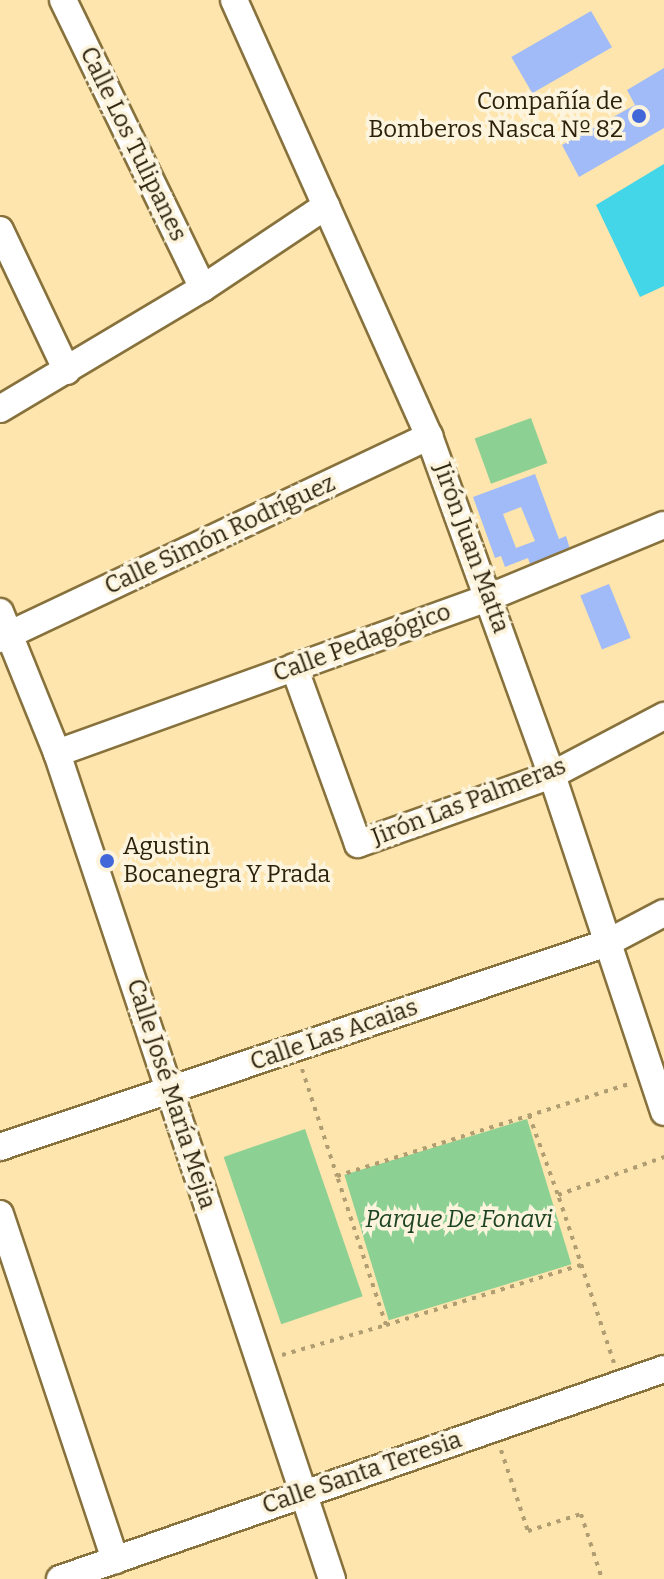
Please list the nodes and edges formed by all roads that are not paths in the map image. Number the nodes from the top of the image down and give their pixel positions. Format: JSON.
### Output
{"nodes":[{"id":1,"x":63,"y":0,"type":"edge"},
{"id":2,"x":234,"y":0,"type":"edge"},
{"id":3,"x":326,"y":206,"type":"junction"},
{"id":4,"x":0,"y":230,"type":"edge"},
{"id":5,"x":203,"y":288,"type":"junction"},
{"id":6,"x":67,"y":371,"type":"junction"},
{"id":7,"x":0,"y":409,"type":"edge"},
{"id":8,"x":429,"y":436,"type":"junction"},
{"id":9,"x":664,"y":525,"type":"edge"},
{"id":10,"x":490,"y":597,"type":"junction"},
{"id":11,"x":3,"y":628,"type":"edge"},
{"id":12,"x":294,"y":667,"type":"junction"},
{"id":13,"x":664,"y":716,"type":"edge"},
{"id":14,"x":57,"y":753,"type":"junction"},
{"id":15,"x":552,"y":775,"type":"junction"},
{"id":16,"x":664,"y":913,"type":"edge"},
{"id":17,"x":607,"y":943,"type":"junction"},
{"id":18,"x":170,"y":1089,"type":"junction"},
{"id":19,"x":664,"y":1112,"type":"edge"},
{"id":20,"x":0,"y":1147,"type":"edge"},
{"id":21,"x":0,"y":1214,"type":"edge"},
{"id":22,"x":664,"y":1369,"type":"edge"},
{"id":23,"x":304,"y":1492,"type":"junction"},
{"id":24,"x":115,"y":1560,"type":"junction"},
{"id":25,"x":60,"y":1579,"type":"edge"},
{"id":26,"x":332,"y":1579,"type":"edge"}],
"edges":[{"from":1,"to":5,"type":"street","name":"Calle Los Tulipanes"},
{"from":2,"to":3,"type":"street","name":"Jirón Juan Matta"},
{"from":3,"to":5,"type":"street"},
{"from":3,"to":8,"type":"street","name":"Jirón Juan Matta"},
{"from":4,"to":6,"type":"street"},
{"from":5,"to":6,"type":"street"},
{"from":6,"to":7,"type":"street"},
{"from":8,"to":10,"type":"street","name":"Jirón Juan Matta"},
{"from":8,"to":11,"type":"street","name":"Calle Simón Rodríguez"},
{"from":9,"to":10,"type":"street","name":"Calle Pedagógico"},
{"from":10,"to":12,"type":"street","name":"Calle Pedagógico"},
{"from":10,"to":15,"type":"street","name":"Jirón Juan Matta"},
{"from":11,"to":14,"type":"street","name":"Calle José María Mejia"},
{"from":12,"to":14,"type":"street","name":"Calle Pedagógico"},
{"from":12,"to":15,"type":"street","name":"Jirón Las Palmeras"},
{"from":13,"to":15,"type":"street","name":"Jirón Las Palmeras"},
{"from":14,"to":18,"type":"street","name":"Calle José María Mejia"},
{"from":15,"to":17,"type":"street","name":"Jirón Juan Matta"},
{"from":16,"to":17,"type":"street","name":"Calle Las Acaias"},
{"from":17,"to":18,"type":"street","name":"Calle Las Acaias"},
{"from":17,"to":19,"type":"street","name":"Jirón Juan Matta"},
{"from":18,"to":20,"type":"street","name":"Calle Las Acaias"},
{"from":18,"to":23,"type":"street","name":"Calle José María Mejia"},
{"from":21,"to":24,"type":"street"},
{"from":22,"to":23,"type":"street","name":"Calle Santa Teresia"},
{"from":23,"to":24,"type":"street","name":"Calle Santa Teresia"},
{"from":23,"to":26,"type":"street","name":"Calle José María Mejia"},
{"from":24,"to":25,"type":"street","name":"Calle Santa Teresia"}]}
